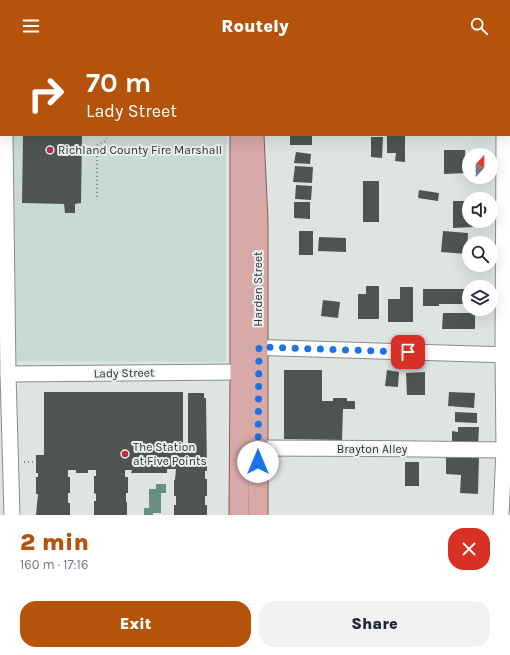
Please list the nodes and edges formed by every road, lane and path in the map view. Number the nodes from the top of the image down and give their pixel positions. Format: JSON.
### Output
{"nodes":[{"id":1,"x":5,"y":136,"type":"edge"},
{"id":2,"x":240,"y":136,"type":"edge"},
{"id":3,"x":254,"y":136,"type":"edge"},
{"id":4,"x":504,"y":136,"type":"edge"},
{"id":5,"x":107,"y":138,"type":"dead end"},
{"id":6,"x":97,"y":197,"type":"dead end"},
{"id":7,"x":240,"y":347,"type":"junction"},
{"id":8,"x":259,"y":347,"type":"junction"},
{"id":9,"x":506,"y":355,"type":"edge"},
{"id":10,"x":240,"y":372,"type":"junction"},
{"id":11,"x":8,"y":374,"type":"junction"},
{"id":12,"x":240,"y":448,"type":"junction"},
{"id":13,"x":258,"y":448,"type":"junction"},
{"id":14,"x":504,"y":450,"type":"junction"},
{"id":15,"x":23,"y":462,"type":"dead end"},
{"id":16,"x":36,"y":462,"type":"dead end"},
{"id":17,"x":12,"y":515,"type":"edge"},
{"id":18,"x":239,"y":515,"type":"edge"},
{"id":19,"x":258,"y":515,"type":"edge"},
{"id":20,"x":501,"y":515,"type":"edge"}],
"edges":[{"from":1,"to":11,"type":"street"},
{"from":2,"to":7,"type":"main road","name":"Harden Street"},
{"from":3,"to":8,"type":"main road","name":"Harden Street"},
{"from":4,"to":9,"type":"street"},
{"from":5,"to":6,"type":"path"},
{"from":7,"to":8,"type":"street"},
{"from":7,"to":10,"type":"main road","name":"Harden Street"},
{"from":8,"to":9,"type":"street"},
{"from":8,"to":13,"type":"main road","name":"Harden Street"},
{"from":9,"to":14,"type":"street"},
{"from":10,"to":11,"type":"street","name":"Lady Street"},
{"from":10,"to":12,"type":"main road","name":"Harden Street"},
{"from":11,"to":17,"type":"street"},
{"from":12,"to":13,"type":"street","name":"Brayton Alley"},
{"from":12,"to":18,"type":"main road","name":"Harden Street"},
{"from":13,"to":14,"type":"street","name":"Brayton Alley"},
{"from":13,"to":19,"type":"main road","name":"Harden Street"},
{"from":14,"to":20,"type":"street"},
{"from":15,"to":16,"type":"path"}]}
